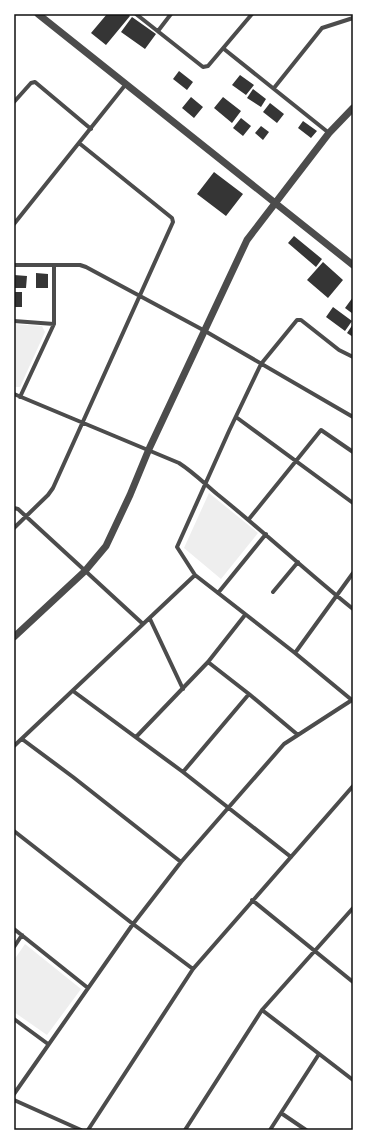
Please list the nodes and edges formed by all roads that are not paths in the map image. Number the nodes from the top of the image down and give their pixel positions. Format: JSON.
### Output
{"nodes":[{"id":1,"x":38,"y":14,"type":"edge"},
{"id":2,"x":136,"y":14,"type":"edge"},
{"id":3,"x":171,"y":14,"type":"edge"},
{"id":4,"x":252,"y":14,"type":"edge"},
{"id":5,"x":353,"y":18,"type":"edge"},
{"id":6,"x":158,"y":31,"type":"junction"},
{"id":7,"x":224,"y":49,"type":"junction"},
{"id":8,"x":126,"y":84,"type":"junction"},
{"id":9,"x":274,"y":88,"type":"junction"},
{"id":10,"x":14,"y":102,"type":"edge"},
{"id":11,"x":353,"y":108,"type":"edge"},
{"id":12,"x":91,"y":129,"type":"junction"},
{"id":13,"x":330,"y":133,"type":"junction"},
{"id":14,"x":79,"y":143,"type":"junction"},
{"id":15,"x":275,"y":203,"type":"junction"},
{"id":16,"x":14,"y":224,"type":"edge"},
{"id":17,"x":14,"y":265,"type":"edge"},
{"id":18,"x":54,"y":265,"type":"junction"},
{"id":19,"x":353,"y":265,"type":"edge"},
{"id":20,"x":140,"y":296,"type":"junction"},
{"id":21,"x":14,"y":321,"type":"edge"},
{"id":22,"x":54,"y":324,"type":"junction"},
{"id":23,"x":205,"y":331,"type":"junction"},
{"id":24,"x":353,"y":358,"type":"edge"},
{"id":25,"x":261,"y":364,"type":"junction"},
{"id":26,"x":14,"y":394,"type":"edge"},
{"id":27,"x":20,"y":397,"type":"junction"},
{"id":28,"x":236,"y":417,"type":"junction"},
{"id":29,"x":353,"y":417,"type":"edge"},
{"id":30,"x":81,"y":423,"type":"junction"},
{"id":31,"x":149,"y":449,"type":"junction"},
{"id":32,"x":353,"y":452,"type":"edge"},
{"id":33,"x":297,"y":461,"type":"junction"},
{"id":34,"x":205,"y":484,"type":"junction"},
{"id":35,"x":353,"y":503,"type":"edge"},
{"id":36,"x":14,"y":508,"type":"edge"},
{"id":37,"x":26,"y":517,"type":"junction"},
{"id":38,"x":249,"y":519,"type":"junction"},
{"id":39,"x":14,"y":528,"type":"edge"},
{"id":40,"x":266,"y":534,"type":"junction"},
{"id":41,"x":298,"y":562,"type":"junction"},
{"id":42,"x":85,"y":572,"type":"junction"},
{"id":43,"x":353,"y":573,"type":"edge"},
{"id":44,"x":195,"y":575,"type":"junction"},
{"id":45,"x":274,"y":592,"type":"dead end"},
{"id":46,"x":218,"y":593,"type":"junction"},
{"id":47,"x":336,"y":596,"type":"junction"},
{"id":48,"x":353,"y":609,"type":"edge"},
{"id":49,"x":245,"y":615,"type":"junction"},
{"id":50,"x":150,"y":619,"type":"junction"},
{"id":51,"x":143,"y":624,"type":"junction"},
{"id":52,"x":14,"y":637,"type":"edge"},
{"id":53,"x":295,"y":653,"type":"junction"},
{"id":54,"x":208,"y":662,"type":"junction"},
{"id":55,"x":183,"y":689,"type":"junction"},
{"id":56,"x":73,"y":691,"type":"junction"},
{"id":57,"x":249,"y":694,"type":"junction"},
{"id":58,"x":353,"y":700,"type":"edge"},
{"id":59,"x":298,"y":735,"type":"junction"},
{"id":60,"x":136,"y":737,"type":"junction"},
{"id":61,"x":22,"y":739,"type":"junction"},
{"id":62,"x":14,"y":746,"type":"edge"},
{"id":63,"x":182,"y":772,"type":"junction"},
{"id":64,"x":353,"y":786,"type":"edge"},
{"id":65,"x":228,"y":808,"type":"junction"},
{"id":66,"x":14,"y":831,"type":"edge"},
{"id":67,"x":291,"y":858,"type":"junction"},
{"id":68,"x":181,"y":862,"type":"junction"},
{"id":69,"x":252,"y":900,"type":"junction"},
{"id":70,"x":353,"y":908,"type":"edge"},
{"id":71,"x":133,"y":924,"type":"junction"},
{"id":72,"x":14,"y":929,"type":"edge"},
{"id":73,"x":22,"y":936,"type":"junction"},
{"id":74,"x":14,"y":947,"type":"edge"},
{"id":75,"x":314,"y":951,"type":"junction"},
{"id":76,"x":193,"y":969,"type":"junction"},
{"id":77,"x":353,"y":982,"type":"edge"},
{"id":78,"x":88,"y":988,"type":"junction"},
{"id":79,"x":262,"y":1010,"type":"junction"},
{"id":80,"x":14,"y":1019,"type":"edge"},
{"id":81,"x":48,"y":1044,"type":"junction"},
{"id":82,"x":319,"y":1054,"type":"junction"},
{"id":83,"x":353,"y":1080,"type":"edge"},
{"id":84,"x":14,"y":1094,"type":"edge"},
{"id":85,"x":14,"y":1100,"type":"edge"},
{"id":86,"x":281,"y":1113,"type":"junction"},
{"id":87,"x":81,"y":1130,"type":"edge"},
{"id":88,"x":88,"y":1130,"type":"edge"},
{"id":89,"x":185,"y":1130,"type":"edge"},
{"id":90,"x":270,"y":1130,"type":"edge"},
{"id":91,"x":306,"y":1130,"type":"edge"}],
"edges":[{"from":1,"to":8,"type":"street"},
{"from":2,"to":6,"type":"street"},
{"from":3,"to":6,"type":"street"},
{"from":4,"to":7,"type":"street"},
{"from":5,"to":9,"type":"street"},
{"from":6,"to":7,"type":"street"},
{"from":7,"to":9,"type":"street"},
{"from":8,"to":12,"type":"street"},
{"from":8,"to":15,"type":"street"},
{"from":9,"to":13,"type":"street"},
{"from":10,"to":12,"type":"street"},
{"from":11,"to":13,"type":"street"},
{"from":12,"to":14,"type":"street"},
{"from":13,"to":15,"type":"street"},
{"from":14,"to":16,"type":"street"},
{"from":14,"to":20,"type":"street"},
{"from":15,"to":19,"type":"street"},
{"from":15,"to":23,"type":"street"},
{"from":17,"to":18,"type":"street"},
{"from":18,"to":20,"type":"street"},
{"from":18,"to":22,"type":"street"},
{"from":20,"to":23,"type":"street"},
{"from":20,"to":30,"type":"street"},
{"from":21,"to":22,"type":"street"},
{"from":22,"to":27,"type":"street"},
{"from":23,"to":25,"type":"street"},
{"from":23,"to":31,"type":"street"},
{"from":24,"to":25,"type":"street"},
{"from":25,"to":28,"type":"street"},
{"from":25,"to":29,"type":"street"},
{"from":26,"to":27,"type":"street"},
{"from":27,"to":30,"type":"street"},
{"from":28,"to":33,"type":"street"},
{"from":28,"to":34,"type":"street"},
{"from":30,"to":31,"type":"street"},
{"from":30,"to":37,"type":"street"},
{"from":31,"to":34,"type":"street"},
{"from":31,"to":42,"type":"street"},
{"from":32,"to":33,"type":"street"},
{"from":33,"to":35,"type":"street"},
{"from":33,"to":38,"type":"street"},
{"from":34,"to":38,"type":"street"},
{"from":34,"to":44,"type":"street"},
{"from":36,"to":37,"type":"street"},
{"from":37,"to":39,"type":"street"},
{"from":37,"to":42,"type":"street"},
{"from":38,"to":40,"type":"street"},
{"from":40,"to":41,"type":"street"},
{"from":40,"to":46,"type":"street"},
{"from":41,"to":45,"type":"street"},
{"from":41,"to":47,"type":"street"},
{"from":42,"to":51,"type":"street"},
{"from":42,"to":52,"type":"street"},
{"from":43,"to":47,"type":"street"},
{"from":44,"to":46,"type":"street"},
{"from":44,"to":50,"type":"street"},
{"from":46,"to":49,"type":"street"},
{"from":47,"to":48,"type":"street"},
{"from":47,"to":53,"type":"street"},
{"from":49,"to":53,"type":"street"},
{"from":49,"to":54,"type":"street"},
{"from":50,"to":51,"type":"street"},
{"from":50,"to":55,"type":"street"},
{"from":51,"to":56,"type":"street"},
{"from":53,"to":58,"type":"street"},
{"from":54,"to":55,"type":"street"},
{"from":54,"to":57,"type":"street"},
{"from":55,"to":60,"type":"street"},
{"from":56,"to":60,"type":"street"},
{"from":56,"to":61,"type":"street"},
{"from":57,"to":59,"type":"street"},
{"from":57,"to":63,"type":"street"},
{"from":58,"to":59,"type":"street"},
{"from":59,"to":65,"type":"street"},
{"from":60,"to":63,"type":"street"},
{"from":61,"to":62,"type":"street"},
{"from":61,"to":68,"type":"street"},
{"from":63,"to":65,"type":"street"},
{"from":64,"to":67,"type":"street"},
{"from":65,"to":67,"type":"street"},
{"from":65,"to":68,"type":"street"},
{"from":66,"to":71,"type":"street"},
{"from":67,"to":69,"type":"street"},
{"from":68,"to":71,"type":"street"},
{"from":69,"to":75,"type":"street"},
{"from":69,"to":76,"type":"street"},
{"from":70,"to":75,"type":"street"},
{"from":71,"to":76,"type":"street"},
{"from":71,"to":78,"type":"street"},
{"from":72,"to":73,"type":"street"},
{"from":73,"to":74,"type":"street"},
{"from":73,"to":78,"type":"street"},
{"from":75,"to":77,"type":"street"},
{"from":75,"to":79,"type":"street"},
{"from":76,"to":88,"type":"street"},
{"from":78,"to":81,"type":"street"},
{"from":79,"to":82,"type":"street"},
{"from":79,"to":89,"type":"street"},
{"from":80,"to":81,"type":"street"},
{"from":81,"to":84,"type":"street"},
{"from":82,"to":83,"type":"street"},
{"from":82,"to":86,"type":"street"},
{"from":85,"to":87,"type":"street"},
{"from":86,"to":90,"type":"street"},
{"from":86,"to":91,"type":"street"}]}
